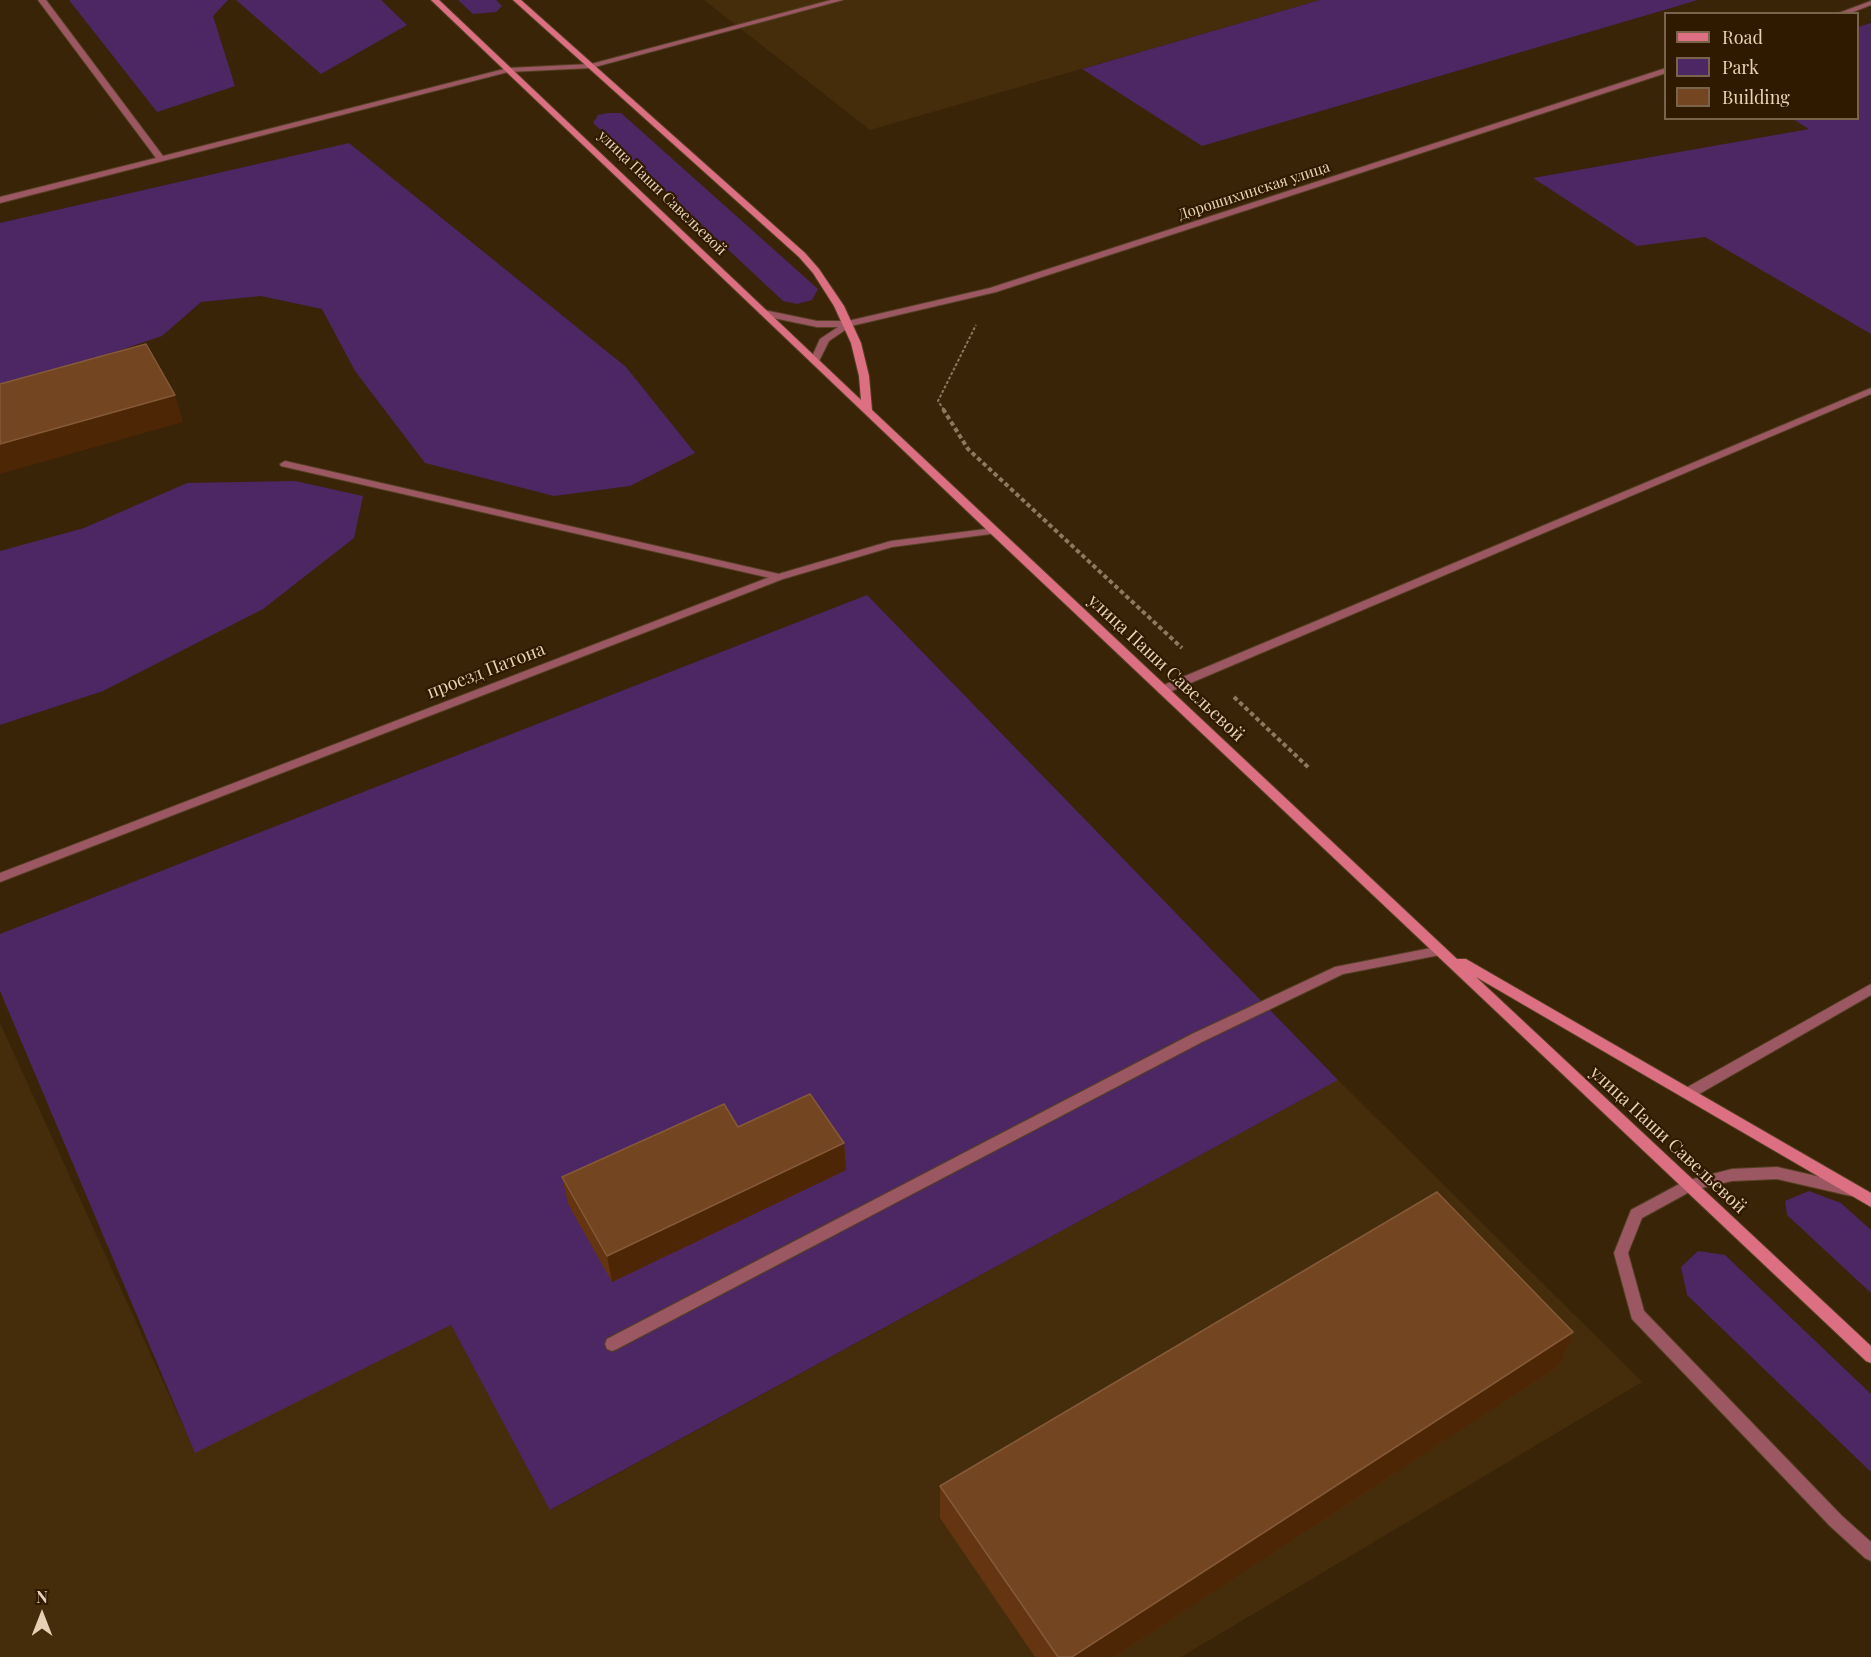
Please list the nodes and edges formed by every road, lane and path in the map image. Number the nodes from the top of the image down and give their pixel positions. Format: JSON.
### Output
{"nodes":[{"id":1,"x":42,"y":0,"type":"edge"},
{"id":2,"x":435,"y":0,"type":"edge"},
{"id":3,"x":517,"y":0,"type":"edge"},
{"id":4,"x":811,"y":0,"type":"edge"},
{"id":5,"x":839,"y":0,"type":"edge"},
{"id":6,"x":1871,"y":3,"type":"edge"},
{"id":7,"x":819,"y":5,"type":"junction"},
{"id":8,"x":1845,"y":12,"type":"edge"},
{"id":9,"x":591,"y":66,"type":"junction"},
{"id":10,"x":508,"y":70,"type":"junction"},
{"id":11,"x":1664,"y":70,"type":"edge"},
{"id":12,"x":161,"y":159,"type":"junction"},
{"id":13,"x":0,"y":200,"type":"edge"},
{"id":14,"x":993,"y":290,"type":"junction"},
{"id":15,"x":764,"y":313,"type":"junction"},
{"id":16,"x":848,"y":324,"type":"junction"},
{"id":17,"x":815,"y":361,"type":"junction"},
{"id":18,"x":1871,"y":391,"type":"edge"},
{"id":19,"x":867,"y":410,"type":"junction"},
{"id":20,"x":285,"y":464,"type":"dead end"},
{"id":21,"x":994,"y":531,"type":"junction"},
{"id":22,"x":779,"y":578,"type":"junction"},
{"id":23,"x":1207,"y":671,"type":"junction"},
{"id":24,"x":1163,"y":690,"type":"junction"},
{"id":25,"x":1309,"y":768,"type":"dead end"},
{"id":26,"x":0,"y":878,"type":"edge"},
{"id":27,"x":1442,"y":951,"type":"junction"},
{"id":28,"x":1871,"y":989,"type":"edge"},
{"id":29,"x":1689,"y":1094,"type":"junction"},
{"id":30,"x":1690,"y":1185,"type":"junction"},
{"id":31,"x":1866,"y":1197,"type":"edge"},
{"id":32,"x":612,"y":1344,"type":"dead end"},
{"id":33,"x":1871,"y":1356,"type":"edge"},
{"id":34,"x":1871,"y":1553,"type":"edge"}],
"edges":[{"from":1,"to":12,"type":"street"},
{"from":2,"to":10,"type":"street","name":"улица Паши Савельевой"},
{"from":3,"to":9,"type":"street"},
{"from":4,"to":7,"type":"street"},
{"from":5,"to":7,"type":"street"},
{"from":6,"to":8,"type":"street"},
{"from":7,"to":9,"type":"street"},
{"from":9,"to":10,"type":"street"},
{"from":9,"to":16,"type":"street"},
{"from":10,"to":12,"type":"street"},
{"from":10,"to":15,"type":"street","name":"улица Паши Савельевой"},
{"from":11,"to":14,"type":"street","name":"Дорошихинская улица"},
{"from":12,"to":13,"type":"street"},
{"from":14,"to":16,"type":"street","name":"Дорошихинская улица"},
{"from":14,"to":23,"type":"path"},
{"from":15,"to":16,"type":"street"},
{"from":15,"to":17,"type":"street","name":"улица Паши Савельевой"},
{"from":16,"to":17,"type":"street"},
{"from":16,"to":19,"type":"street"},
{"from":17,"to":19,"type":"street","name":"улица Паши Савельевой"},
{"from":18,"to":23,"type":"street"},
{"from":19,"to":21,"type":"street","name":"улица Паши Савельевой"},
{"from":20,"to":22,"type":"street"},
{"from":21,"to":22,"type":"street","name":"проезд Патона"},
{"from":21,"to":24,"type":"street","name":"улица Паши Савельевой"},
{"from":22,"to":26,"type":"street","name":"проезд Патона"},
{"from":23,"to":24,"type":"street"},
{"from":23,"to":25,"type":"path"},
{"from":24,"to":27,"type":"street","name":"улица Паши Савельевой"},
{"from":27,"to":29,"type":"street","name":"улица Паши Савельевой"},
{"from":27,"to":30,"type":"street","name":"улица Паши Савельевой"},
{"from":27,"to":32,"type":"street"},
{"from":28,"to":29,"type":"street"},
{"from":29,"to":31,"type":"street","name":"улица Паши Савельевой"},
{"from":30,"to":31,"type":"street"},
{"from":30,"to":33,"type":"street","name":"улица Паши Савельевой"},
{"from":30,"to":34,"type":"street"}]}
